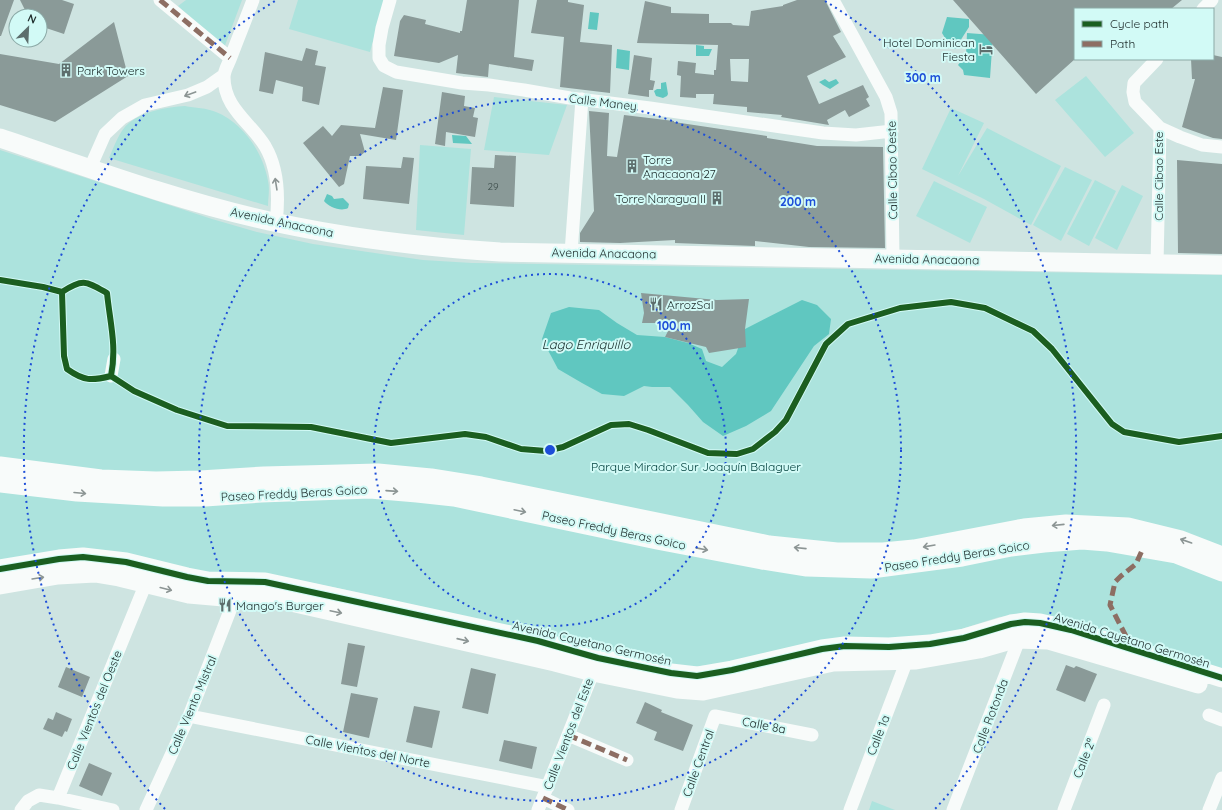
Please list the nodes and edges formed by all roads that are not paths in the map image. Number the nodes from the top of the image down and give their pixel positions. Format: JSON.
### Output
{"nodes":[{"id":1,"x":160,"y":0,"type":"edge"},
{"id":2,"x":253,"y":0,"type":"edge"},
{"id":3,"x":390,"y":0,"type":"edge"},
{"id":4,"x":833,"y":0,"type":"edge"},
{"id":5,"x":1212,"y":0,"type":"edge"},
{"id":6,"x":1222,"y":6,"type":"edge"},
{"id":7,"x":1204,"y":8,"type":"edge"},
{"id":8,"x":230,"y":58,"type":"junction"},
{"id":9,"x":1156,"y":60,"type":"edge"},
{"id":10,"x":224,"y":75,"type":"junction"},
{"id":11,"x":582,"y":99,"type":"junction"},
{"id":12,"x":1160,"y":128,"type":"junction"},
{"id":13,"x":892,"y":131,"type":"junction"},
{"id":14,"x":0,"y":138,"type":"edge"},
{"id":15,"x":1222,"y":147,"type":"edge"},
{"id":16,"x":90,"y":168,"type":"junction"},
{"id":17,"x":276,"y":223,"type":"junction"},
{"id":18,"x":571,"y":253,"type":"junction"},
{"id":19,"x":893,"y":259,"type":"junction"},
{"id":20,"x":1157,"y":264,"type":"junction"},
{"id":21,"x":1222,"y":265,"type":"edge"},
{"id":22,"x":114,"y":359,"type":"dead end"},
{"id":23,"x":111,"y":376,"type":"dead end"},
{"id":24,"x":0,"y":466,"type":"edge"},
{"id":25,"x":0,"y":482,"type":"edge"},
{"id":26,"x":57,"y":482,"type":"junction"},
{"id":27,"x":1222,"y":556,"type":"edge"},
{"id":28,"x":0,"y":569,"type":"edge"},
{"id":29,"x":1222,"y":572,"type":"edge"},
{"id":30,"x":146,"y":583,"type":"junction"},
{"id":31,"x":0,"y":585,"type":"edge"},
{"id":32,"x":238,"y":590,"type":"junction"},
{"id":33,"x":1022,"y":631,"type":"junction"},
{"id":34,"x":907,"y":660,"type":"junction"},
{"id":35,"x":596,"y":665,"type":"junction"},
{"id":36,"x":1222,"y":678,"type":"edge"},
{"id":37,"x":1222,"y":691,"type":"edge"},
{"id":38,"x":1104,"y":705,"type":"dead end"},
{"id":39,"x":1209,"y":715,"type":"dead end"},
{"id":40,"x":189,"y":716,"type":"junction"},
{"id":41,"x":715,"y":716,"type":"joint"},
{"id":42,"x":1222,"y":720,"type":"edge"},
{"id":43,"x":812,"y":734,"type":"dead end"},
{"id":44,"x":568,"y":735,"type":"junction"},
{"id":45,"x":627,"y":760,"type":"dead end"},
{"id":46,"x":1222,"y":778,"type":"edge"},
{"id":47,"x":58,"y":798,"type":"junction"},
{"id":48,"x":543,"y":798,"type":"edge"},
{"id":49,"x":684,"y":809,"type":"edge"},
{"id":50,"x":21,"y":810,"type":"edge"},
{"id":51,"x":113,"y":810,"type":"edge"},
{"id":52,"x":146,"y":810,"type":"edge"},
{"id":53,"x":568,"y":810,"type":"edge"},
{"id":54,"x":850,"y":810,"type":"edge"},
{"id":55,"x":953,"y":810,"type":"edge"},
{"id":56,"x":1064,"y":810,"type":"edge"},
{"id":57,"x":1209,"y":810,"type":"edge"}],
"edges":[{"from":1,"to":8,"type":"street"},
{"from":2,"to":8,"type":"street"},
{"from":3,"to":11,"type":"street","name":"Calle Maney"},
{"from":4,"to":13,"type":"street","name":"Calle Cibao Oeste"},
{"from":5,"to":6,"type":"street"},
{"from":5,"to":7,"type":"street"},
{"from":8,"to":10,"type":"street"},
{"from":9,"to":12,"type":"street","name":"Calle Cibao Este"},
{"from":10,"to":16,"type":"street","one_way":true},
{"from":17,"to":10,"type":"street","one_way":true},
{"from":11,"to":13,"type":"street","name":"Calle Maney"},
{"from":11,"to":18,"type":"street"},
{"from":12,"to":15,"type":"street"},
{"from":12,"to":20,"type":"street","name":"Calle Cibao Este"},
{"from":13,"to":19,"type":"street","name":"Calle Cibao Oeste"},
{"from":14,"to":16,"type":"street","name":"Avenida Anacaona"},
{"from":16,"to":17,"type":"street","name":"Avenida Anacaona"},
{"from":17,"to":18,"type":"street","name":"Avenida Anacaona"},
{"from":18,"to":19,"type":"street","name":"Avenida Anacaona"},
{"from":19,"to":20,"type":"street","name":"Avenida Anacaona"},
{"from":20,"to":21,"type":"street","name":"Avenida Anacaona"},
{"from":22,"to":23,"type":"street"},
{"from":24,"to":26,"type":"street","name":"Paseo Freddy Beras Goico"},
{"from":25,"to":26,"type":"street","name":"Paseo Freddy Beras Goico"},
{"from":27,"to":26,"type":"street","name":"Paseo Freddy Beras Goico","one_way":true},
{"from":26,"to":29,"type":"street","name":"Paseo Freddy Beras Goico","one_way":true},
{"from":28,"to":32,"type":"street","name":"Avenida Cayetano Germosén"},
{"from":31,"to":30,"type":"street","name":"Avenida Cayetano Germosén","one_way":true},
{"from":30,"to":32,"type":"street","name":"Avenida Cayetano Germosén","one_way":true},
{"from":30,"to":47,"type":"street","name":"Calle Vientos del Oeste"},
{"from":32,"to":35,"type":"street","name":"Avenida Cayetano Germosén"},
{"from":32,"to":40,"type":"street","name":"Calle Viento Mistral"},
{"from":33,"to":34,"type":"street","name":"Avenida Cayetano Germosén"},
{"from":33,"to":35,"type":"street","name":"Avenida Cayetano Germosén"},
{"from":33,"to":36,"type":"street","name":"Avenida Cayetano Germosén"},
{"from":33,"to":37,"type":"street","name":"Avenida Cayetano Germosén"},
{"from":33,"to":55,"type":"street","name":"Calle Rotonda"},
{"from":34,"to":35,"type":"street","name":"Avenida Cayetano Germosén"},
{"from":34,"to":54,"type":"street","name":"Calle 1a"},
{"from":35,"to":44,"type":"street","name":"Calle Vientos del Este"},
{"from":38,"to":56,"type":"street","name":"Calle 2ª"},
{"from":39,"to":42,"type":"street"},
{"from":40,"to":48,"type":"street","name":"Calle Vientos del Norte"},
{"from":40,"to":52,"type":"street","name":"Calle Viento Mistral"},
{"from":41,"to":43,"type":"street","name":"Calle 8a"},
{"from":41,"to":49,"type":"street","name":"Calle Central"},
{"from":44,"to":45,"type":"street"},
{"from":44,"to":48,"type":"street","name":"Calle Vientos del Este"},
{"from":46,"to":57,"type":"street"},
{"from":47,"to":50,"type":"street"},
{"from":47,"to":51,"type":"street"},
{"from":48,"to":53,"type":"street","name":"Calle Vientos del Norte"}]}
